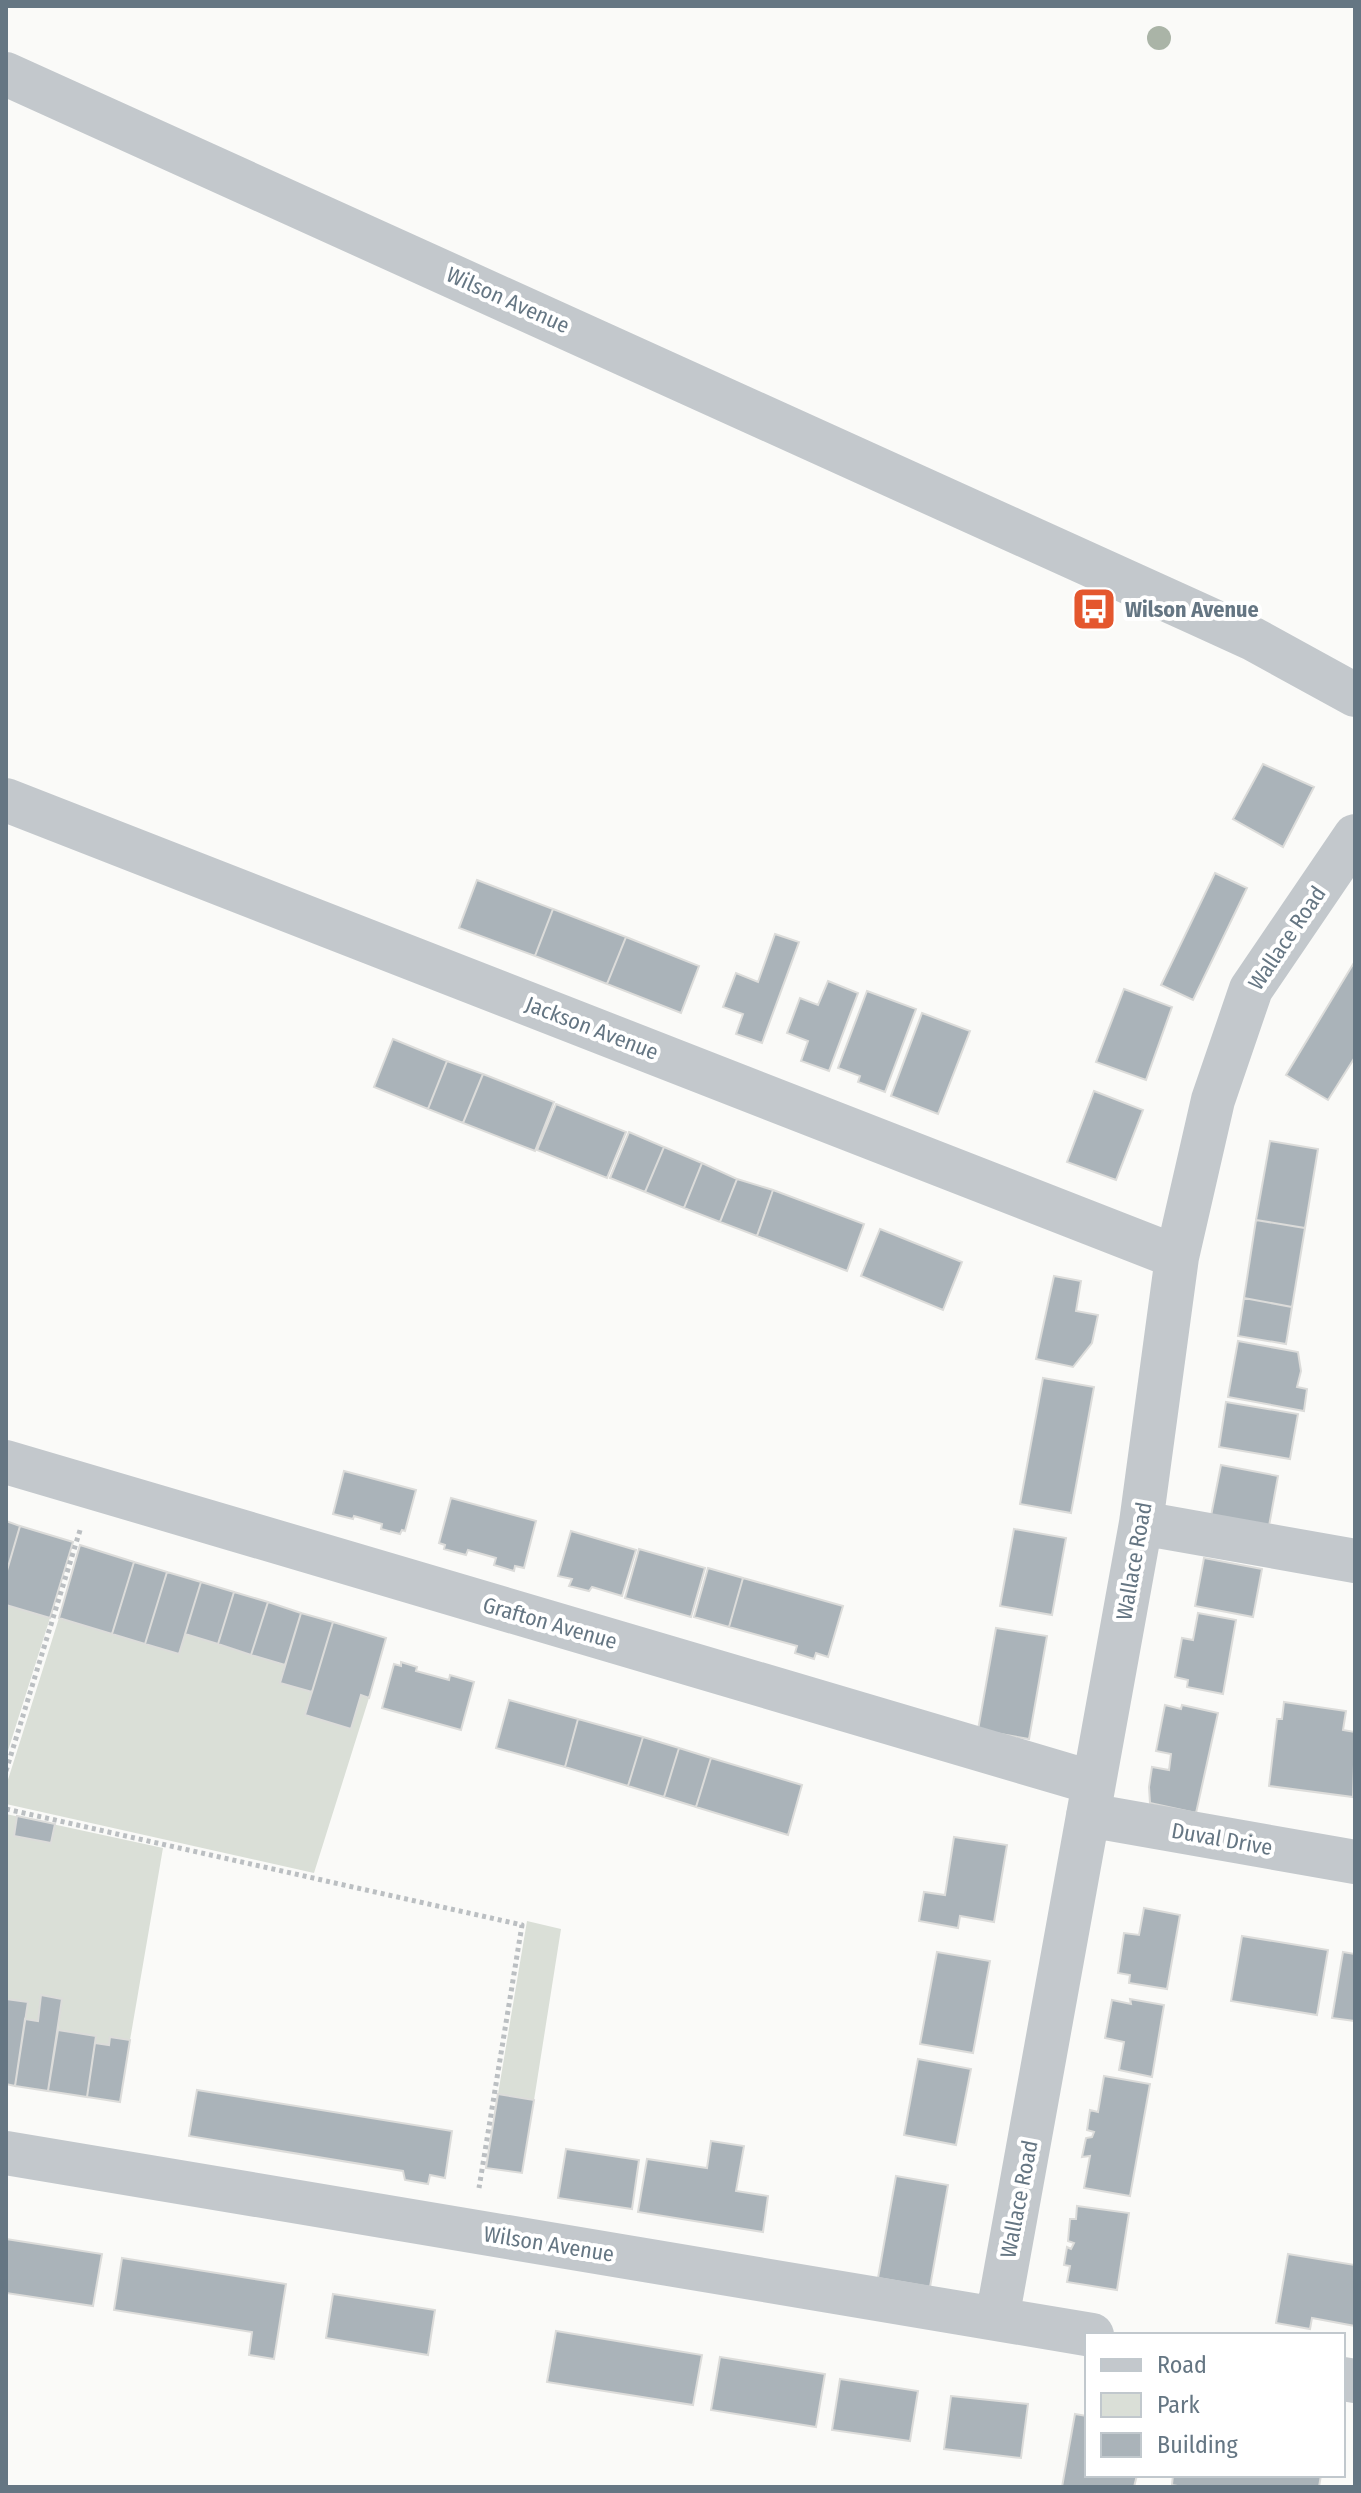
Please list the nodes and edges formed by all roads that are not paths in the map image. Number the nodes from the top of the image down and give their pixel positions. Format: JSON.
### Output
{"nodes":[{"id":1,"x":6,"y":74,"type":"edge"},
{"id":2,"x":1355,"y":695,"type":"edge"},
{"id":3,"x":6,"y":800,"type":"edge"},
{"id":4,"x":1355,"y":836,"type":"edge"},
{"id":5,"x":1177,"y":1257,"type":"junction"},
{"id":6,"x":6,"y":1462,"type":"edge"},
{"id":7,"x":1141,"y":1523,"type":"junction"},
{"id":8,"x":1355,"y":1561,"type":"edge"},
{"id":9,"x":1091,"y":1799,"type":"junction"},
{"id":10,"x":1355,"y":1862,"type":"edge"},
{"id":11,"x":6,"y":2153,"type":"edge"},
{"id":12,"x":997,"y":2319,"type":"junction"},
{"id":13,"x":1085,"y":2334,"type":"edge"}],
"edges":[{"from":1,"to":2,"type":"street","name":"Wilson Avenue"},
{"from":3,"to":5,"type":"street","name":"Jackson Avenue"},
{"from":4,"to":5,"type":"street","name":"Wallace Road"},
{"from":5,"to":7,"type":"street","name":"Wallace Road"},
{"from":6,"to":9,"type":"street","name":"Grafton Avenue"},
{"from":7,"to":8,"type":"street"},
{"from":7,"to":9,"type":"street","name":"Wallace Road"},
{"from":9,"to":10,"type":"street","name":"Duval Drive"},
{"from":9,"to":12,"type":"street","name":"Wallace Road"},
{"from":11,"to":12,"type":"street","name":"Wilson Avenue"},
{"from":12,"to":13,"type":"street","name":"Wilson Avenue"}]}
